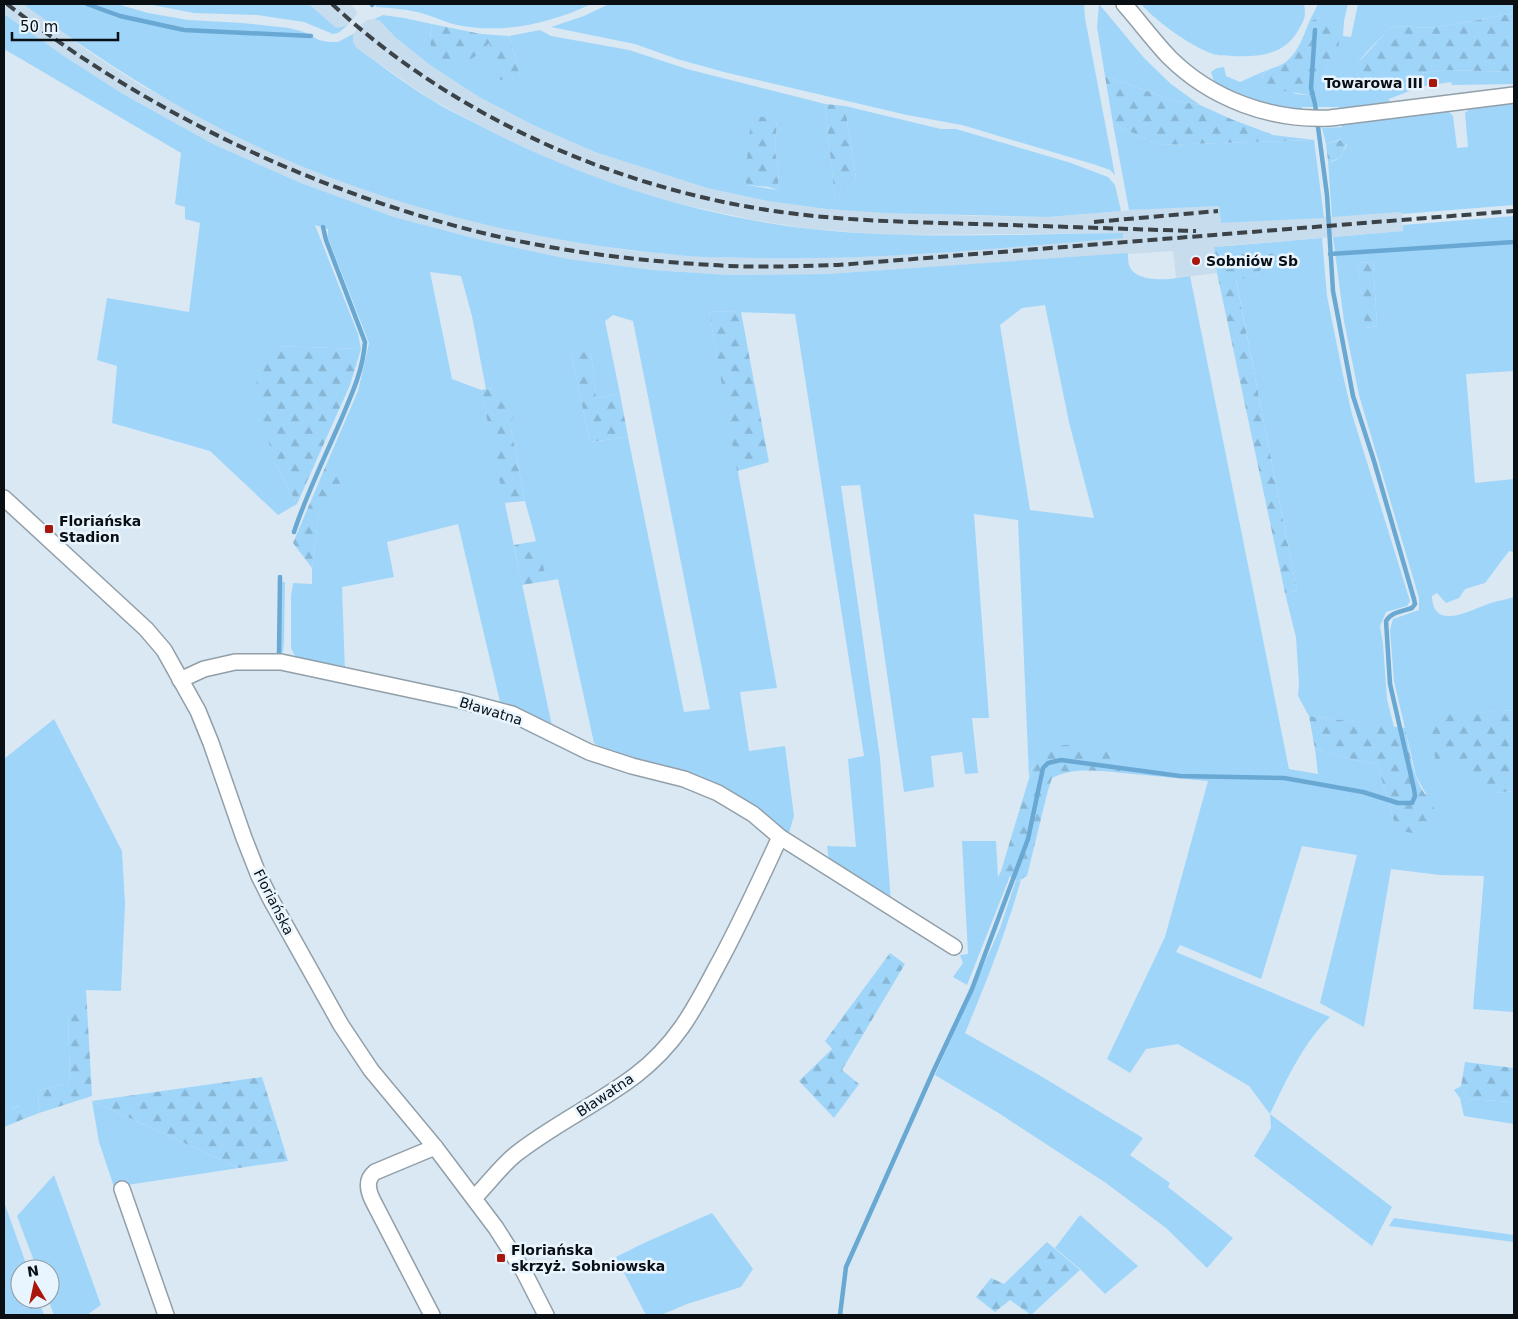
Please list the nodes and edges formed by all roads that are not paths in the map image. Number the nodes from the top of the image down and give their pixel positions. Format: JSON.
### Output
{"nodes":[{"id":1,"x":1124,"y":4,"type":"edge"},
{"id":2,"x":1514,"y":95,"type":"edge"},
{"id":3,"x":4,"y":498,"type":"edge"},
{"id":4,"x":180,"y":680,"type":"junction"},
{"id":5,"x":780,"y":837,"type":"junction"},
{"id":6,"x":954,"y":947,"type":"dead end"},
{"id":7,"x":435,"y":1147,"type":"junction"},
{"id":8,"x":122,"y":1189,"type":"dead end"},
{"id":9,"x":474,"y":1198,"type":"junction"},
{"id":10,"x":166,"y":1315,"type":"edge"},
{"id":11,"x":432,"y":1315,"type":"edge"},
{"id":12,"x":546,"y":1315,"type":"edge"}],
"edges":[{"from":1,"to":2,"type":"street"},
{"from":3,"to":4,"type":"street","name":"Floriańska"},
{"from":4,"to":5,"type":"street","name":"Bławatna"},
{"from":4,"to":7,"type":"street","name":"Floriańska"},
{"from":5,"to":6,"type":"street","name":"Bławatna"},
{"from":5,"to":9,"type":"street","name":"Bławatna"},
{"from":7,"to":9,"type":"street","name":"Floriańska"},
{"from":7,"to":11,"type":"street"},
{"from":8,"to":10,"type":"street"},
{"from":9,"to":12,"type":"street","name":"Floriańska"}]}
